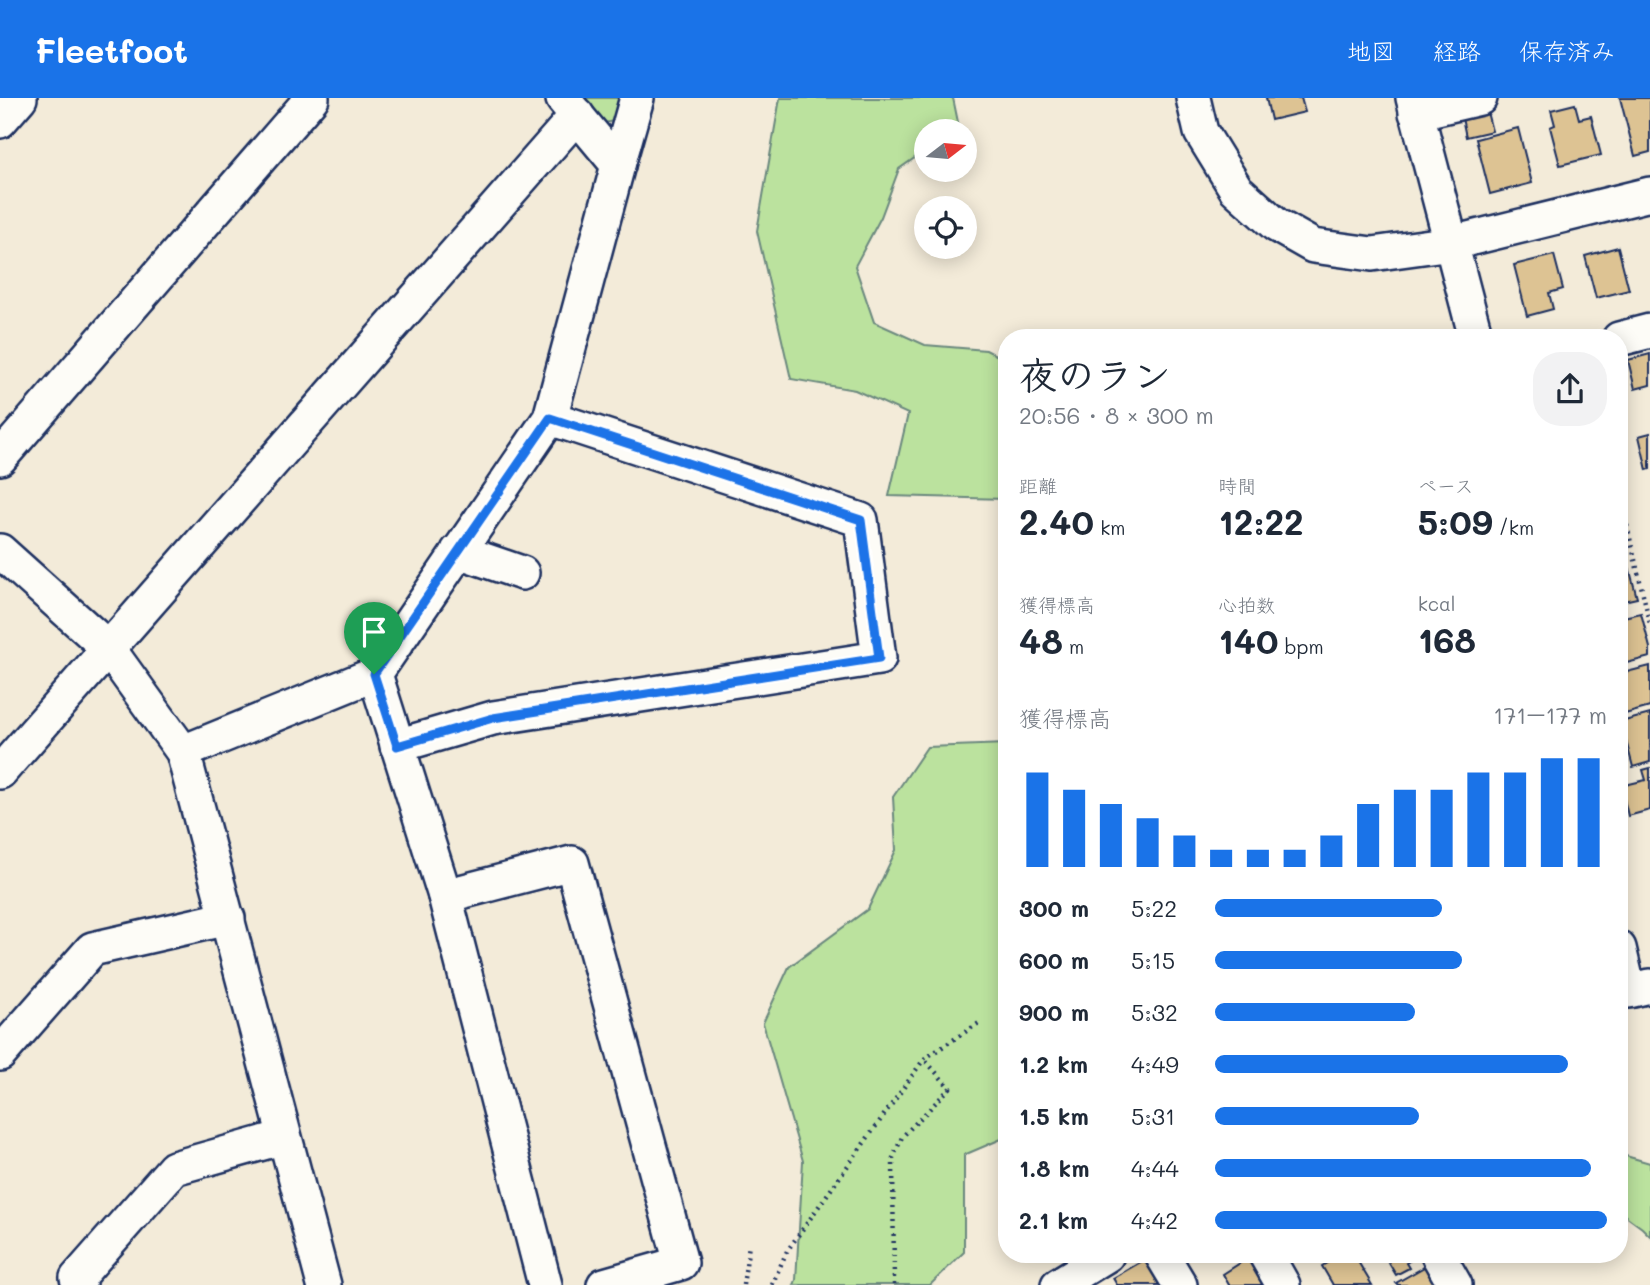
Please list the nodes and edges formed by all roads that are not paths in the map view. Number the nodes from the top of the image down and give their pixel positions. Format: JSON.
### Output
{"nodes":[{"id":1,"x":20,"y":98,"type":"edge"},
{"id":2,"x":312,"y":98,"type":"edge"},
{"id":3,"x":637,"y":98,"type":"edge"},
{"id":4,"x":1192,"y":98,"type":"edge"},
{"id":5,"x":1480,"y":98,"type":"edge"},
{"id":6,"x":1414,"y":105,"type":"edge"},
{"id":7,"x":570,"y":106,"type":"edge"},
{"id":8,"x":0,"y":121,"type":"edge"},
{"id":9,"x":618,"y":165,"type":"junction"},
{"id":10,"x":1650,"y":194,"type":"edge"},
{"id":11,"x":1452,"y":243,"type":"junction"},
{"id":12,"x":1474,"y":329,"type":"edge"},
{"id":13,"x":1650,"y":331,"type":"edge"},
{"id":14,"x":1628,"y":337,"type":"edge"},
{"id":15,"x":550,"y":418,"type":"junction"},
{"id":16,"x":0,"y":458,"type":"edge"},
{"id":17,"x":0,"y":551,"type":"edge"},
{"id":18,"x":458,"y":551,"type":"junction"},
{"id":19,"x":522,"y":573,"type":"dead end"},
{"id":20,"x":108,"y":648,"type":"junction"},
{"id":21,"x":374,"y":674,"type":"junction"},
{"id":22,"x":397,"y":746,"type":"junction"},
{"id":23,"x":183,"y":752,"type":"junction"},
{"id":24,"x":0,"y":772,"type":"edge"},
{"id":25,"x":444,"y":896,"type":"junction"},
{"id":26,"x":228,"y":918,"type":"junction"},
{"id":27,"x":1650,"y":986,"type":"edge"},
{"id":28,"x":1628,"y":987,"type":"edge"},
{"id":29,"x":0,"y":1054,"type":"edge"},
{"id":30,"x":284,"y":1138,"type":"junction"},
{"id":31,"x":1094,"y":1263,"type":"edge"},
{"id":32,"x":1167,"y":1263,"type":"edge"},
{"id":33,"x":1271,"y":1263,"type":"edge"},
{"id":34,"x":1443,"y":1263,"type":"edge"},
{"id":35,"x":79,"y":1285,"type":"edge"},
{"id":36,"x":324,"y":1285,"type":"edge"},
{"id":37,"x":545,"y":1285,"type":"edge"},
{"id":38,"x":604,"y":1285,"type":"edge"},
{"id":39,"x":1058,"y":1285,"type":"edge"},
{"id":40,"x":1180,"y":1285,"type":"edge"},
{"id":41,"x":1283,"y":1285,"type":"edge"},
{"id":42,"x":1455,"y":1285,"type":"edge"}],
"edges":[{"from":1,"to":8,"type":"street"},
{"from":2,"to":16,"type":"street"},
{"from":3,"to":9,"type":"street"},
{"from":4,"to":11,"type":"street"},
{"from":5,"to":6,"type":"street"},
{"from":6,"to":11,"type":"street"},
{"from":7,"to":9,"type":"street"},
{"from":7,"to":20,"type":"street"},
{"from":9,"to":15,"type":"street"},
{"from":10,"to":11,"type":"street"},
{"from":11,"to":12,"type":"street"},
{"from":13,"to":14,"type":"street"},
{"from":15,"to":18,"type":"street"},
{"from":15,"to":22,"type":"street"},
{"from":17,"to":20,"type":"street"},
{"from":18,"to":19,"type":"street"},
{"from":18,"to":21,"type":"street"},
{"from":20,"to":23,"type":"street"},
{"from":20,"to":24,"type":"street"},
{"from":21,"to":22,"type":"street"},
{"from":21,"to":23,"type":"street"},
{"from":22,"to":25,"type":"street"},
{"from":23,"to":26,"type":"street"},
{"from":25,"to":37,"type":"street"},
{"from":25,"to":38,"type":"street"},
{"from":26,"to":29,"type":"street"},
{"from":26,"to":30,"type":"street"},
{"from":27,"to":28,"type":"street"},
{"from":30,"to":35,"type":"street"},
{"from":30,"to":36,"type":"street"},
{"from":31,"to":39,"type":"street"},
{"from":32,"to":40,"type":"street"},
{"from":33,"to":41,"type":"street"},
{"from":34,"to":42,"type":"street"}]}
